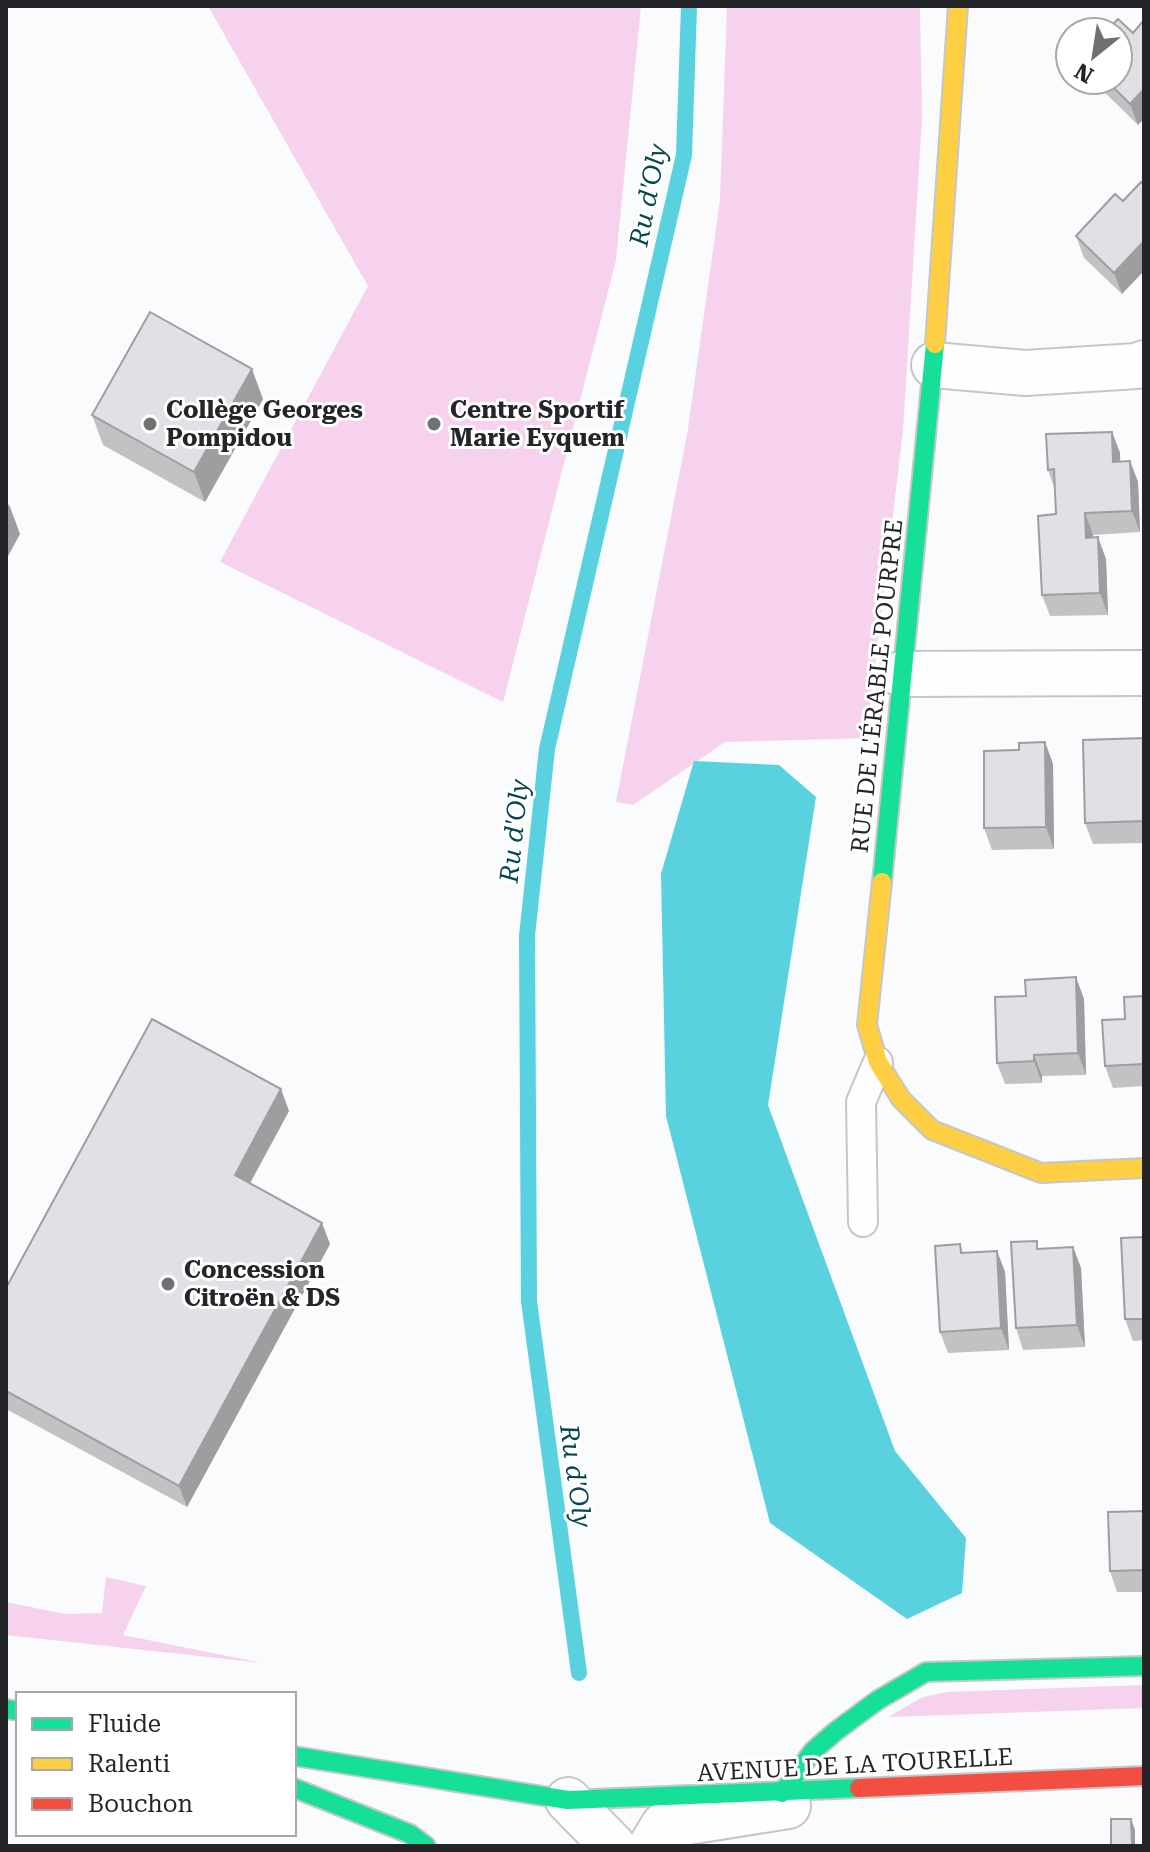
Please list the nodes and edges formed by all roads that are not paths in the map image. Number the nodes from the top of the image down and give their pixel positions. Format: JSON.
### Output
{"nodes":[{"id":1,"x":958,"y":6,"type":"edge"},
{"id":2,"x":1144,"y":363,"type":"edge"},
{"id":3,"x":934,"y":365,"type":"junction"},
{"id":4,"x":1144,"y":673,"type":"edge"},
{"id":5,"x":901,"y":674,"type":"junction"},
{"id":6,"x":878,"y":1062,"type":"junction"},
{"id":7,"x":1144,"y":1168,"type":"edge"},
{"id":8,"x":863,"y":1222,"type":"dead end"},
{"id":9,"x":1144,"y":1666,"type":"edge"},
{"id":10,"x":296,"y":1756,"type":"edge"},
{"id":11,"x":1144,"y":1776,"type":"edge"},
{"id":12,"x":899,"y":1788,"type":"junction"},
{"id":13,"x":296,"y":1789,"type":"edge"},
{"id":14,"x":782,"y":1793,"type":"junction"},
{"id":15,"x":568,"y":1800,"type":"junction"},
{"id":16,"x":426,"y":1846,"type":"edge"},
{"id":17,"x":613,"y":1846,"type":"edge"},
{"id":18,"x":651,"y":1846,"type":"edge"}],
"edges":[{"from":1,"to":3,"type":"street","name":"RUE DE L'ÉRABLE POURPRE"},
{"from":2,"to":3,"type":"street"},
{"from":3,"to":5,"type":"street","name":"RUE DE L'ÉRABLE POURPRE"},
{"from":4,"to":5,"type":"street"},
{"from":5,"to":6,"type":"street","name":"RUE DE L'ÉRABLE POURPRE"},
{"from":6,"to":7,"type":"street","name":"RUE DE L'ÉRABLE POURPRE"},
{"from":6,"to":8,"type":"lane"},
{"from":9,"to":14,"type":"street"},
{"from":10,"to":15,"type":"street","name":"AVENUE DE LA TOURELLE"},
{"from":11,"to":12,"type":"street","name":"AVENUE DE LA TOURELLE"},
{"from":12,"to":14,"type":"street","name":"AVENUE DE LA TOURELLE"},
{"from":12,"to":18,"type":"street"},
{"from":13,"to":16,"type":"street"},
{"from":14,"to":15,"type":"street","name":"AVENUE DE LA TOURELLE"},
{"from":15,"to":17,"type":"street"}]}
